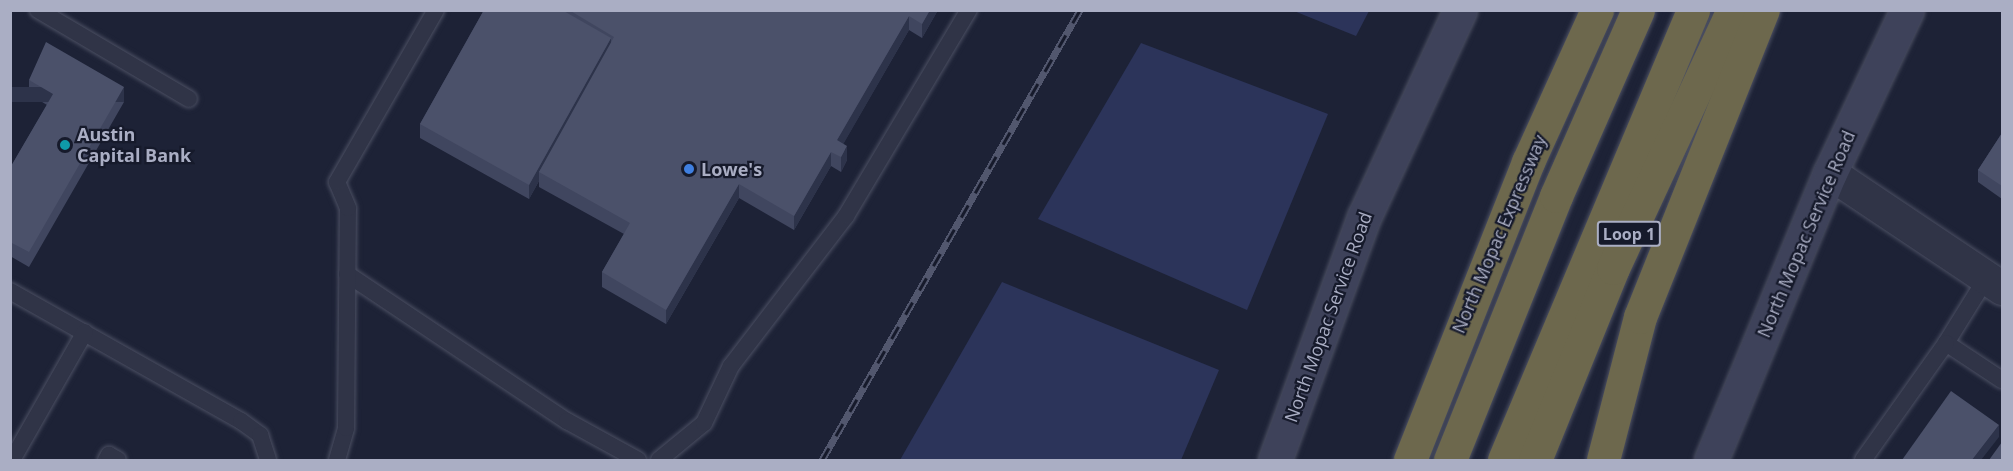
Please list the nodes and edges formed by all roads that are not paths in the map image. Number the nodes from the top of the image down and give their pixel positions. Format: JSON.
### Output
{"nodes":[{"id":1,"x":38,"y":10,"type":"edge"},
{"id":2,"x":436,"y":10,"type":"edge"},
{"id":3,"x":969,"y":10,"type":"edge"},
{"id":4,"x":1460,"y":10,"type":"edge"},
{"id":5,"x":1597,"y":10,"type":"edge"},
{"id":6,"x":1638,"y":10,"type":"edge"},
{"id":7,"x":1693,"y":10,"type":"edge"},
{"id":8,"x":1733,"y":10,"type":"edge"},
{"id":9,"x":1763,"y":10,"type":"edge"},
{"id":10,"x":1906,"y":10,"type":"edge"},
{"id":11,"x":189,"y":99,"type":"dead end"},
{"id":12,"x":1830,"y":173,"type":"junction"},
{"id":13,"x":347,"y":274,"type":"junction"},
{"id":14,"x":1995,"y":282,"type":"edge"},
{"id":15,"x":10,"y":291,"type":"edge"},
{"id":16,"x":85,"y":332,"type":"junction"},
{"id":17,"x":1946,"y":343,"type":"junction"},
{"id":18,"x":2002,"y":380,"type":"edge"},
{"id":19,"x":12,"y":460,"type":"edge"},
{"id":20,"x":106,"y":460,"type":"edge"},
{"id":21,"x":118,"y":460,"type":"edge"},
{"id":22,"x":268,"y":460,"type":"edge"},
{"id":23,"x":337,"y":460,"type":"edge"},
{"id":24,"x":638,"y":460,"type":"edge"},
{"id":25,"x":659,"y":460,"type":"edge"},
{"id":26,"x":1275,"y":460,"type":"edge"},
{"id":27,"x":1410,"y":460,"type":"edge"},
{"id":28,"x":1450,"y":460,"type":"edge"},
{"id":29,"x":1504,"y":460,"type":"edge"},
{"id":30,"x":1535,"y":460,"type":"edge"},
{"id":31,"x":1603,"y":460,"type":"edge"},
{"id":32,"x":1711,"y":460,"type":"edge"},
{"id":33,"x":1863,"y":460,"type":"edge"}],
"edges":[{"from":1,"to":11,"type":"lane"},
{"from":2,"to":13,"type":"lane"},
{"from":3,"to":25,"type":"lane"},
{"from":4,"to":26,"type":"main road","name":"North Mopac Service Road"},
{"from":5,"to":27,"type":"highway","name":"North Mopac Expressway"},
{"from":6,"to":28,"type":"highway"},
{"from":7,"to":29,"type":"highway"},
{"from":8,"to":30,"type":"highway","number":"Loop 1"},
{"from":9,"to":31,"type":"highway"},
{"from":10,"to":12,"type":"main road","name":"North Mopac Service Road"},
{"from":12,"to":14,"type":"street"},
{"from":12,"to":32,"type":"main road","name":"North Mopac Service Road"},
{"from":13,"to":23,"type":"lane"},
{"from":13,"to":24,"type":"lane"},
{"from":14,"to":17,"type":"lane"},
{"from":15,"to":16,"type":"lane"},
{"from":16,"to":19,"type":"lane"},
{"from":16,"to":22,"type":"lane"},
{"from":17,"to":18,"type":"lane"},
{"from":17,"to":33,"type":"lane"},
{"from":20,"to":21,"type":"lane"}]}
